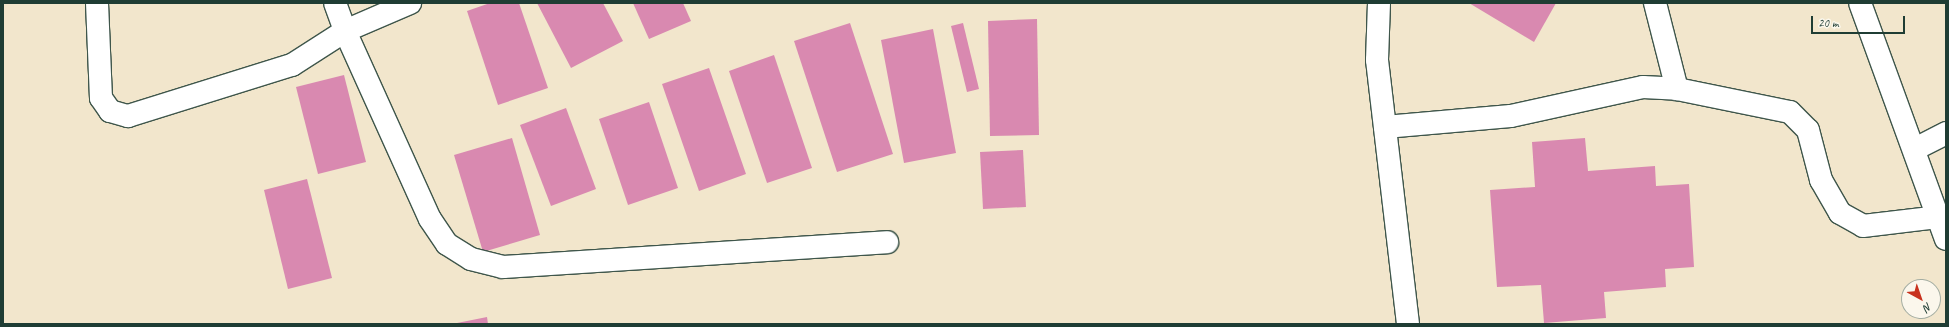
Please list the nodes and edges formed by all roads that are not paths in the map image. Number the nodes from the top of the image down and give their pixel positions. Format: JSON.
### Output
{"nodes":[{"id":1,"x":97,"y":3,"type":"edge"},
{"id":2,"x":335,"y":3,"type":"edge"},
{"id":3,"x":410,"y":3,"type":"edge"},
{"id":4,"x":1379,"y":3,"type":"edge"},
{"id":5,"x":1655,"y":3,"type":"edge"},
{"id":6,"x":1860,"y":3,"type":"edge"},
{"id":7,"x":345,"y":31,"type":"junction"},
{"id":8,"x":1677,"y":89,"type":"junction"},
{"id":9,"x":1385,"y":127,"type":"junction"},
{"id":10,"x":1946,"y":133,"type":"edge"},
{"id":11,"x":1915,"y":149,"type":"junction"},
{"id":12,"x":1939,"y":217,"type":"junction"},
{"id":13,"x":1946,"y":239,"type":"edge"},
{"id":14,"x":887,"y":242,"type":"dead end"},
{"id":15,"x":1408,"y":324,"type":"edge"}],
"edges":[{"from":1,"to":7,"type":"street"},
{"from":2,"to":7,"type":"street"},
{"from":3,"to":7,"type":"street"},
{"from":4,"to":9,"type":"street"},
{"from":5,"to":8,"type":"street"},
{"from":6,"to":11,"type":"street"},
{"from":7,"to":14,"type":"street"},
{"from":8,"to":9,"type":"street"},
{"from":8,"to":12,"type":"street"},
{"from":9,"to":15,"type":"street"},
{"from":10,"to":11,"type":"street"},
{"from":11,"to":12,"type":"street"},
{"from":12,"to":13,"type":"street"}]}
